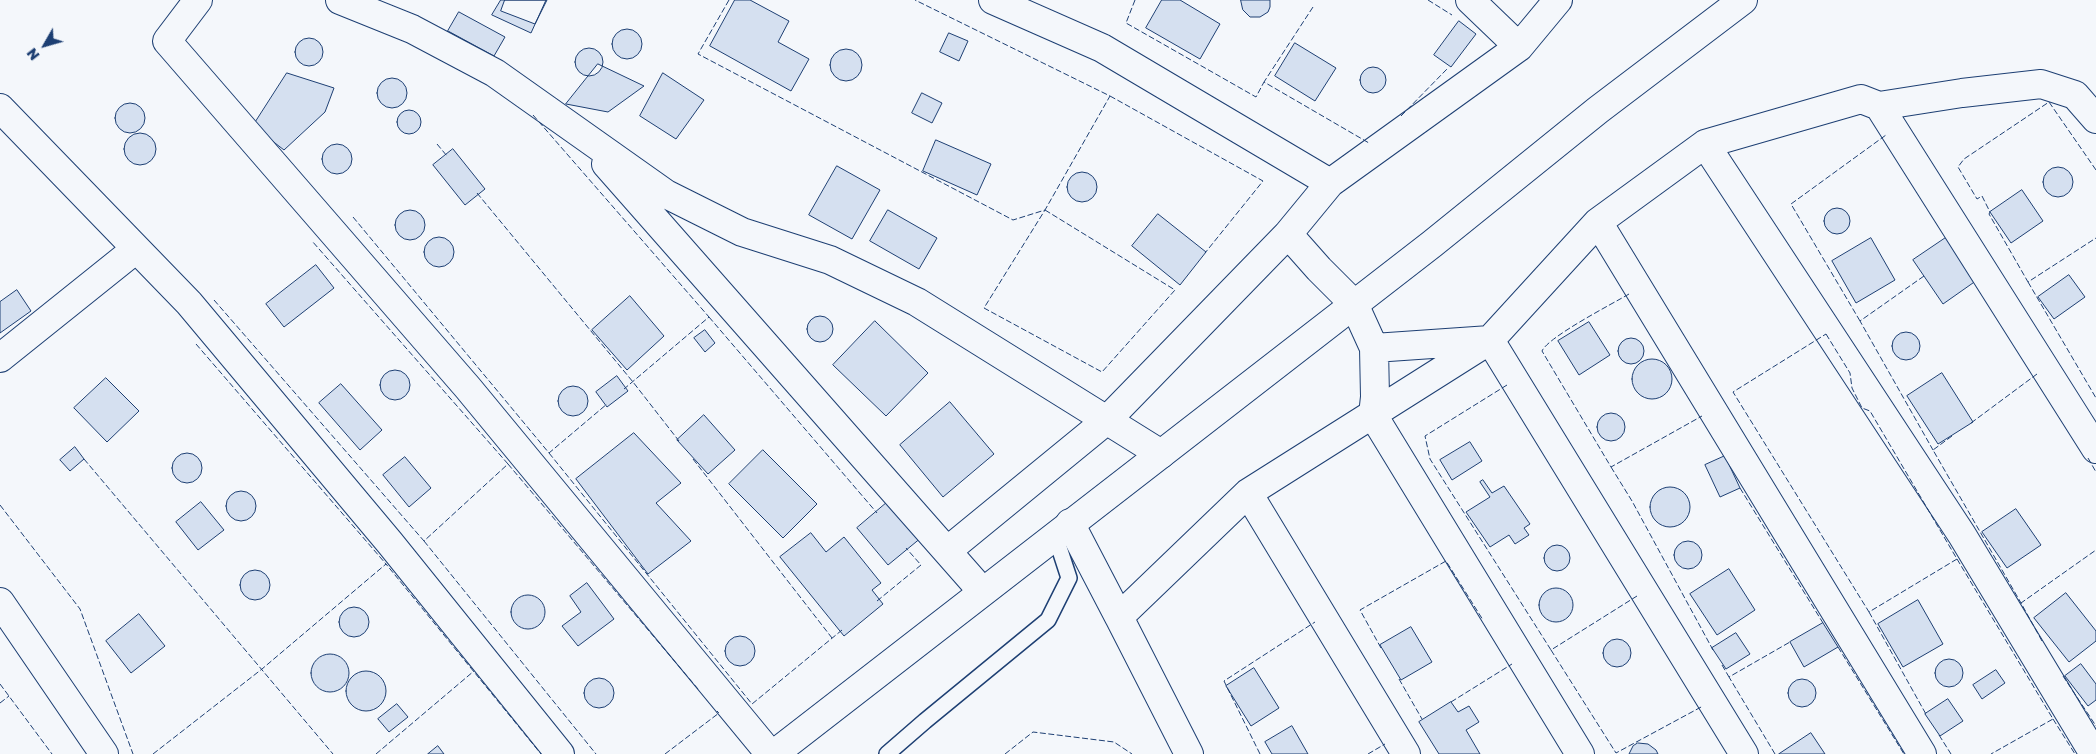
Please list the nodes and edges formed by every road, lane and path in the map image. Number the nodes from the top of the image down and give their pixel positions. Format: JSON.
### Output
{"nodes":[{"id":1,"x":198,"y":0,"type":"edge"},
{"id":2,"x":340,"y":0,"type":"edge"},
{"id":3,"x":993,"y":0,"type":"edge"},
{"id":4,"x":1470,"y":0,"type":"edge"},
{"id":5,"x":1558,"y":0,"type":"edge"},
{"id":6,"x":1743,"y":0,"type":"edge"},
{"id":7,"x":1519,"y":47,"type":"junction"},
{"id":8,"x":1879,"y":106,"type":"junction"},
{"id":9,"x":0,"y":108,"type":"edge"},
{"id":10,"x":2096,"y":119,"type":"edge"},
{"id":11,"x":574,"y":128,"type":"junction"},
{"id":12,"x":1705,"y":144,"type":"junction"},
{"id":13,"x":1330,"y":183,"type":"junction"},
{"id":14,"x":1598,"y":222,"type":"junction"},
{"id":15,"x":1288,"y":234,"type":"junction"},
{"id":16,"x":136,"y":249,"type":"junction"},
{"id":17,"x":1354,"y":304,"type":"junction"},
{"id":18,"x":1490,"y":340,"type":"junction"},
{"id":19,"x":1374,"y":348,"type":"junction"},
{"id":20,"x":0,"y":358,"type":"edge"},
{"id":21,"x":1373,"y":415,"type":"junction"},
{"id":22,"x":1107,"y":420,"type":"junction"},
{"id":23,"x":2096,"y":449,"type":"edge"},
{"id":24,"x":1160,"y":454,"type":"junction"},
{"id":25,"x":1248,"y":493,"type":"junction"},
{"id":26,"x":1062,"y":529,"type":"junction"},
{"id":27,"x":947,"y":551,"type":"junction"},
{"id":28,"x":982,"y":591,"type":"junction"},
{"id":29,"x":0,"y":602,"type":"edge"},
{"id":30,"x":1119,"y":617,"type":"junction"},
{"id":31,"x":104,"y":754,"type":"edge"},
{"id":32,"x":560,"y":754,"type":"edge"},
{"id":33,"x":770,"y":754,"type":"edge"},
{"id":34,"x":774,"y":754,"type":"edge"},
{"id":35,"x":887,"y":754,"type":"edge"},
{"id":36,"x":1189,"y":754,"type":"edge"},
{"id":37,"x":1406,"y":754,"type":"edge"},
{"id":38,"x":1580,"y":754,"type":"edge"},
{"id":39,"x":1744,"y":754,"type":"edge"},
{"id":40,"x":1922,"y":754,"type":"edge"},
{"id":41,"x":2094,"y":754,"type":"edge"}],
"edges":[{"from":1,"to":33,"type":"street"},
{"from":2,"to":11,"type":"street"},
{"from":3,"to":13,"type":"street"},
{"from":4,"to":7,"type":"street"},
{"from":5,"to":7,"type":"street"},
{"from":6,"to":17,"type":"street"},
{"from":7,"to":13,"type":"street"},
{"from":8,"to":10,"type":"street"},
{"from":8,"to":12,"type":"street"},
{"from":8,"to":23,"type":"street"},
{"from":9,"to":16,"type":"street"},
{"from":11,"to":22,"type":"street"},
{"from":11,"to":27,"type":"street"},
{"from":12,"to":14,"type":"street"},
{"from":12,"to":41,"type":"street"},
{"from":13,"to":15,"type":"street"},
{"from":14,"to":18,"type":"street"},
{"from":14,"to":40,"type":"street"},
{"from":15,"to":17,"type":"street"},
{"from":15,"to":22,"type":"street"},
{"from":16,"to":20,"type":"street"},
{"from":16,"to":32,"type":"street"},
{"from":17,"to":19,"type":"street"},
{"from":17,"to":24,"type":"street"},
{"from":18,"to":19,"type":"street"},
{"from":18,"to":21,"type":"street"},
{"from":18,"to":39,"type":"street"},
{"from":19,"to":21,"type":"street"},
{"from":21,"to":25,"type":"street"},
{"from":21,"to":38,"type":"street"},
{"from":22,"to":24,"type":"street"},
{"from":22,"to":27,"type":"street"},
{"from":24,"to":26,"type":"street"},
{"from":25,"to":30,"type":"street"},
{"from":25,"to":37,"type":"street"},
{"from":26,"to":28,"type":"street"},
{"from":26,"to":30,"type":"street"},
{"from":26,"to":35,"type":"lane"},
{"from":27,"to":28,"type":"street"},
{"from":28,"to":34,"type":"street"},
{"from":29,"to":31,"type":"street"},
{"from":30,"to":36,"type":"street"}]}
